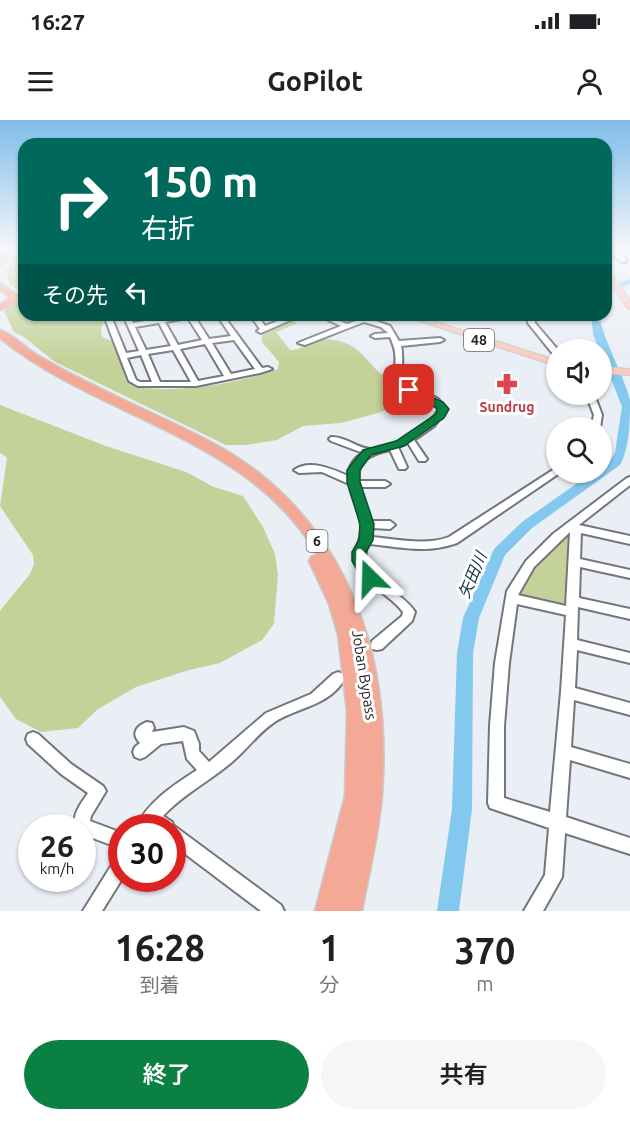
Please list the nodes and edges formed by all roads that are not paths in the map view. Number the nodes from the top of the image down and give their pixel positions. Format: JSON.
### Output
{"nodes":[{"id":1,"x":1,"y":287,"type":"edge"},
{"id":2,"x":619,"y":287,"type":"edge"},
{"id":3,"x":620,"y":287,"type":"edge"},
{"id":4,"x":630,"y":298,"type":"edge"},
{"id":5,"x":630,"y":306,"type":"edge"},
{"id":6,"x":0,"y":307,"type":"edge"},
{"id":7,"x":109,"y":321,"type":"edge"},
{"id":8,"x":129,"y":321,"type":"edge"},
{"id":9,"x":149,"y":321,"type":"edge"},
{"id":10,"x":162,"y":321,"type":"edge"},
{"id":11,"x":195,"y":321,"type":"edge"},
{"id":12,"x":224,"y":321,"type":"edge"},
{"id":13,"x":257,"y":321,"type":"edge"},
{"id":14,"x":286,"y":321,"type":"edge"},
{"id":15,"x":335,"y":321,"type":"edge"},
{"id":16,"x":354,"y":321,"type":"edge"},
{"id":17,"x":370,"y":321,"type":"edge"},
{"id":18,"x":424,"y":321,"type":"edge"},
{"id":19,"x":532,"y":321,"type":"edge"},
{"id":20,"x":344,"y":325,"type":"junction"},
{"id":21,"x":131,"y":326,"type":"junction"},
{"id":22,"x":0,"y":333,"type":"edge"},
{"id":23,"x":392,"y":334,"type":"junction"},
{"id":24,"x":375,"y":336,"type":"dead end"},
{"id":25,"x":236,"y":337,"type":"junction"},
{"id":26,"x":440,"y":340,"type":"dead end"},
{"id":27,"x":546,"y":340,"type":"edge"},
{"id":28,"x":0,"y":341,"type":"edge"},
{"id":29,"x":207,"y":342,"type":"junction"},
{"id":30,"x":302,"y":343,"type":"dead end"},
{"id":31,"x":396,"y":344,"type":"junction"},
{"id":32,"x":176,"y":347,"type":"junction"},
{"id":33,"x":143,"y":353,"type":"junction"},
{"id":34,"x":124,"y":357,"type":"junction"},
{"id":35,"x":546,"y":360,"type":"edge"},
{"id":36,"x":229,"y":377,"type":"junction"},
{"id":37,"x":196,"y":384,"type":"junction"},
{"id":38,"x":158,"y":385,"type":"junction"},
{"id":39,"x":409,"y":438,"type":"junction"},
{"id":40,"x":334,"y":439,"type":"dead end"},
{"id":41,"x":393,"y":446,"type":"junction"},
{"id":42,"x":370,"y":452,"type":"junction"},
{"id":43,"x":422,"y":459,"type":"dead end"},
{"id":44,"x":402,"y":467,"type":"dead end"},
{"id":45,"x":299,"y":470,"type":"dead end"},
{"id":46,"x":546,"y":478,"type":"edge"},
{"id":47,"x":630,"y":480,"type":"edge"},
{"id":48,"x":354,"y":483,"type":"junction"},
{"id":49,"x":385,"y":484,"type":"dead end"},
{"id":50,"x":367,"y":524,"type":"junction"},
{"id":51,"x":390,"y":525,"type":"dead end"},
{"id":52,"x":574,"y":528,"type":"junction"},
{"id":53,"x":366,"y":540,"type":"junction"},
{"id":54,"x":630,"y":540,"type":"edge"},
{"id":55,"x":575,"y":562,"type":"junction"},
{"id":56,"x":630,"y":574,"type":"edge"},
{"id":57,"x":512,"y":598,"type":"junction"},
{"id":58,"x":572,"y":606,"type":"junction"},
{"id":59,"x":630,"y":614,"type":"edge"},
{"id":60,"x":570,"y":643,"type":"junction"},
{"id":61,"x":377,"y":645,"type":"dead end"},
{"id":62,"x":630,"y":658,"type":"edge"},
{"id":63,"x":338,"y":678,"type":"dead end"},
{"id":64,"x":568,"y":692,"type":"junction"},
{"id":65,"x":630,"y":709,"type":"edge"},
{"id":66,"x":33,"y":739,"type":"dead end"},
{"id":67,"x":561,"y":751,"type":"junction"},
{"id":68,"x":140,"y":752,"type":"dead end"},
{"id":69,"x":208,"y":771,"type":"junction"},
{"id":70,"x":630,"y":771,"type":"edge"},
{"id":71,"x":154,"y":814,"type":"edge"},
{"id":72,"x":557,"y":823,"type":"junction"},
{"id":73,"x":108,"y":835,"type":"edge"},
{"id":74,"x":186,"y":844,"type":"edge"},
{"id":75,"x":630,"y":846,"type":"edge"},
{"id":76,"x":108,"y":886,"type":"edge"},
{"id":77,"x":92,"y":911,"type":"edge"},
{"id":78,"x":275,"y":911,"type":"edge"},
{"id":79,"x":328,"y":911,"type":"edge"},
{"id":80,"x":349,"y":911,"type":"edge"},
{"id":81,"x":533,"y":911,"type":"edge"}],
"edges":[{"from":1,"to":6,"type":"highway"},
{"from":2,"to":5,"type":"main road"},
{"from":3,"to":4,"type":"main road"},
{"from":7,"to":34,"type":"street"},
{"from":8,"to":21,"type":"street"},
{"from":9,"to":21,"type":"street"},
{"from":10,"to":32,"type":"street"},
{"from":11,"to":29,"type":"street"},
{"from":12,"to":25,"type":"street"},
{"from":13,"to":14,"type":"street"},
{"from":15,"to":20,"type":"street"},
{"from":16,"to":20,"type":"street"},
{"from":17,"to":23,"type":"street"},
{"from":18,"to":35,"type":"main road","number":"48"},
{"from":19,"to":27,"type":"street"},
{"from":20,"to":30,"type":"street"},
{"from":21,"to":33,"type":"street"},
{"from":22,"to":80,"type":"highway","name":"Joban Bypass","number":"6"},
{"from":23,"to":24,"type":"street"},
{"from":23,"to":31,"type":"street"},
{"from":25,"to":29,"type":"street"},
{"from":25,"to":36,"type":"street"},
{"from":26,"to":31,"type":"street"},
{"from":28,"to":79,"type":"highway","name":"Joban Bypass","number":"6"},
{"from":29,"to":32,"type":"street"},
{"from":29,"to":36,"type":"street"},
{"from":31,"to":39,"type":"street"},
{"from":32,"to":33,"type":"street"},
{"from":32,"to":37,"type":"street"},
{"from":33,"to":34,"type":"street"},
{"from":33,"to":38,"type":"street"},
{"from":34,"to":38,"type":"street"},
{"from":36,"to":37,"type":"street"},
{"from":37,"to":38,"type":"street"},
{"from":39,"to":41,"type":"street"},
{"from":39,"to":43,"type":"street"},
{"from":40,"to":42,"type":"street"},
{"from":41,"to":42,"type":"street"},
{"from":41,"to":44,"type":"street"},
{"from":42,"to":48,"type":"street"},
{"from":45,"to":48,"type":"street"},
{"from":46,"to":53,"type":"street"},
{"from":47,"to":52,"type":"street"},
{"from":48,"to":49,"type":"street"},
{"from":48,"to":50,"type":"street"},
{"from":50,"to":51,"type":"street"},
{"from":50,"to":53,"type":"street"},
{"from":52,"to":54,"type":"street"},
{"from":52,"to":55,"type":"street"},
{"from":52,"to":57,"type":"street"},
{"from":53,"to":61,"type":"street"},
{"from":55,"to":56,"type":"street"},
{"from":55,"to":58,"type":"street"},
{"from":57,"to":58,"type":"street"},
{"from":57,"to":72,"type":"street"},
{"from":58,"to":59,"type":"street"},
{"from":58,"to":60,"type":"street"},
{"from":60,"to":62,"type":"street"},
{"from":60,"to":64,"type":"street"},
{"from":63,"to":69,"type":"street"},
{"from":64,"to":65,"type":"street"},
{"from":64,"to":67,"type":"street"},
{"from":66,"to":73,"type":"street"},
{"from":67,"to":70,"type":"street"},
{"from":67,"to":72,"type":"street"},
{"from":68,"to":69,"type":"street"},
{"from":69,"to":71,"type":"street"},
{"from":72,"to":75,"type":"street"},
{"from":72,"to":81,"type":"street"},
{"from":74,"to":78,"type":"street"},
{"from":76,"to":77,"type":"street"}]}
